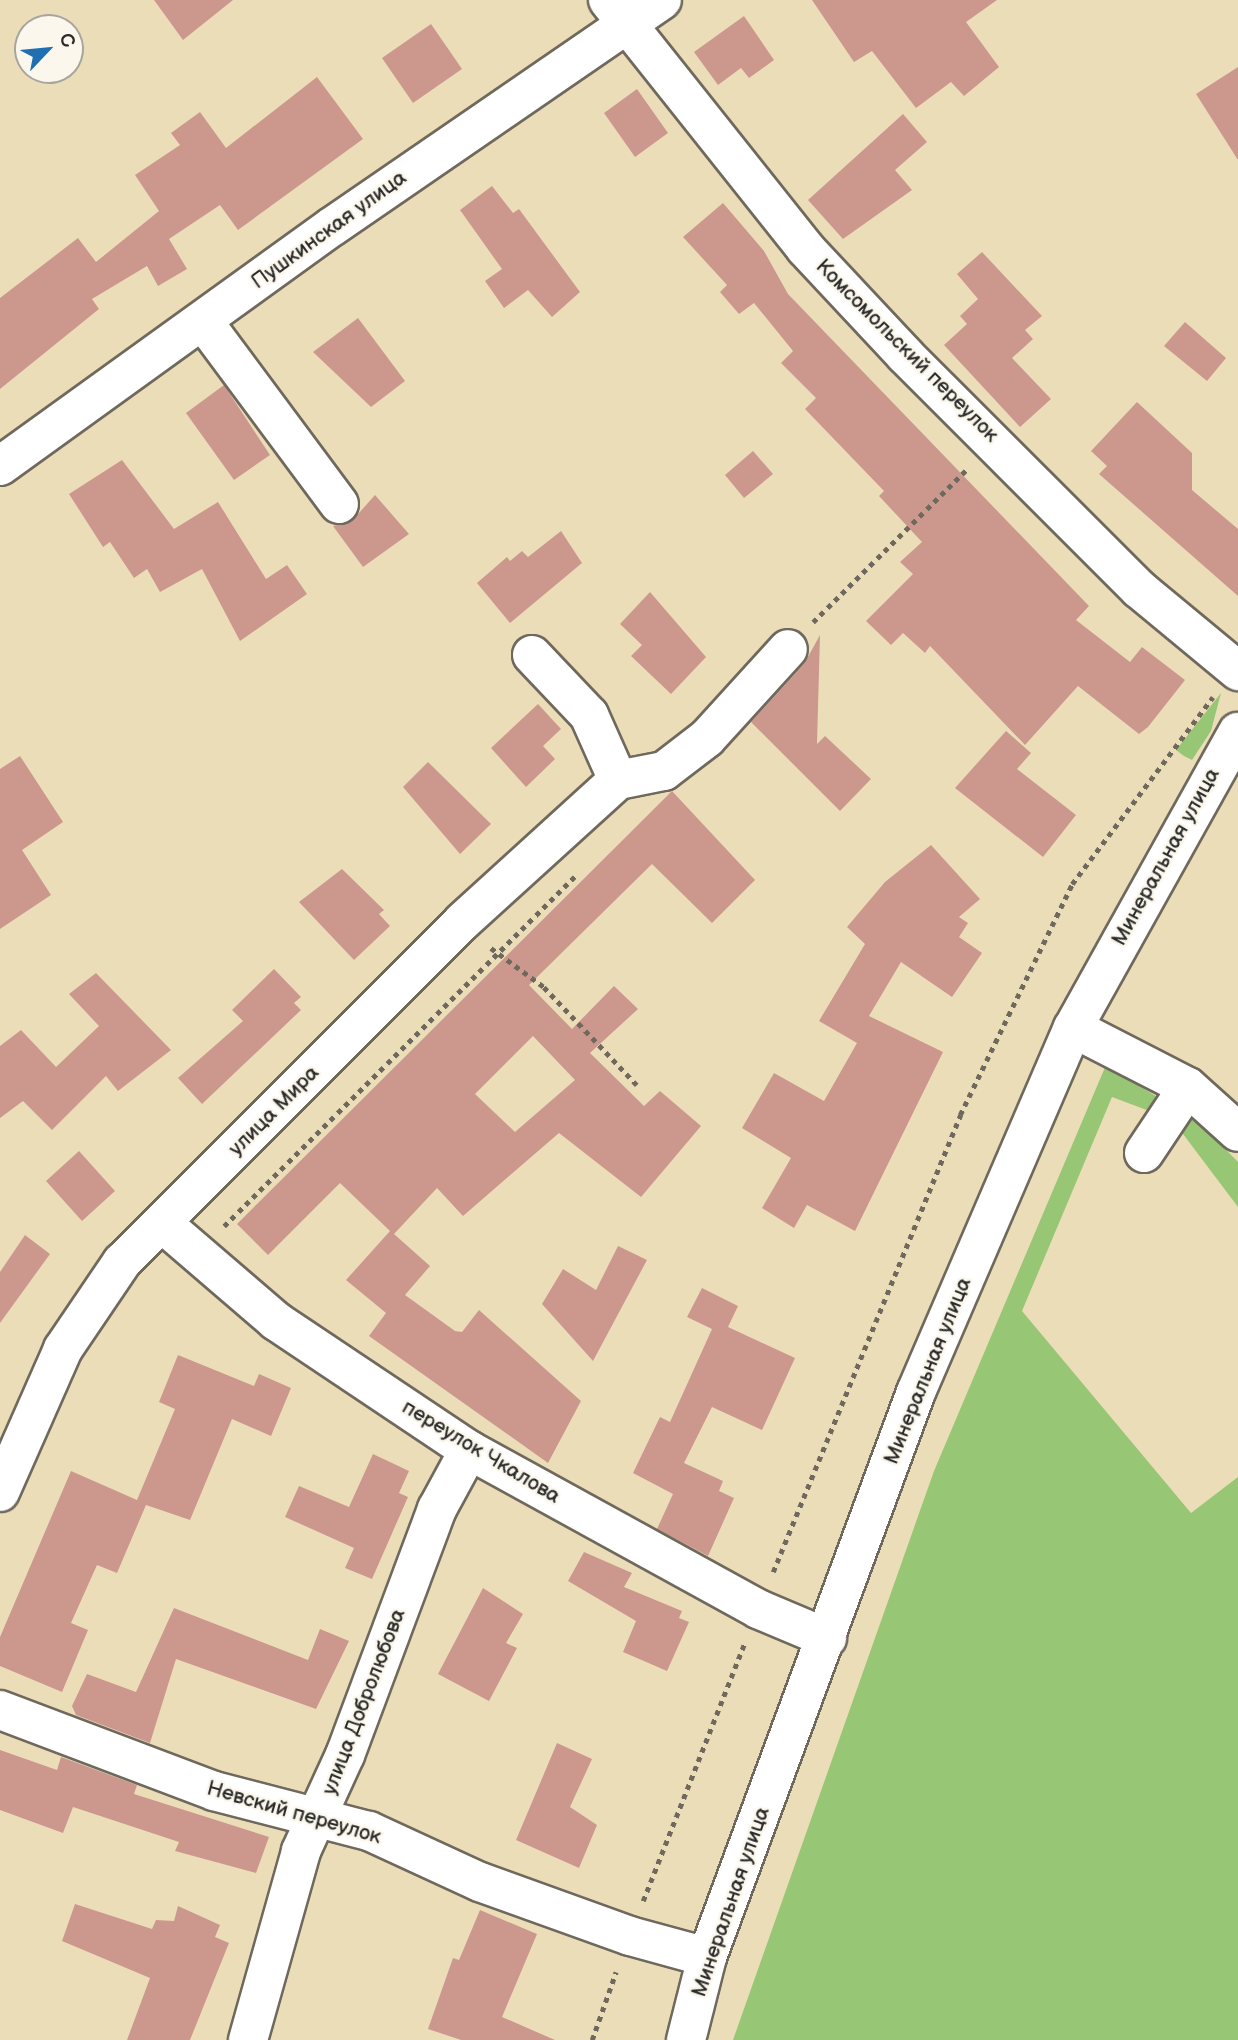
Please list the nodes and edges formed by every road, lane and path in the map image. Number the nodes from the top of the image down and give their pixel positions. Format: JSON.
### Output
{"nodes":[{"id":1,"x":662,"y":0,"type":"edge"},
{"id":2,"x":616,"y":11,"type":"edge"},
{"id":3,"x":203,"y":321,"type":"junction"},
{"id":4,"x":997,"y":440,"type":"junction"},
{"id":5,"x":0,"y":466,"type":"edge"},
{"id":6,"x":339,"y":504,"type":"dead end"},
{"id":7,"x":788,"y":649,"type":"joint"},
{"id":8,"x":532,"y":655,"type":"dead end"},
{"id":9,"x":1237,"y":670,"type":"edge"},
{"id":10,"x":1238,"y":732,"type":"edge"},
{"id":11,"x":618,"y":780,"type":"junction"},
{"id":12,"x":579,"y":872,"type":"dead end"},
{"id":13,"x":508,"y":958,"type":"dead end"},
{"id":14,"x":1073,"y":1028,"type":"junction"},
{"id":15,"x":637,"y":1085,"type":"dead end"},
{"id":16,"x":1188,"y":1087,"type":"junction"},
{"id":17,"x":1238,"y":1132,"type":"edge"},
{"id":18,"x":1144,"y":1153,"type":"dead end"},
{"id":19,"x":162,"y":1223,"type":"junction"},
{"id":20,"x":196,"y":1253,"type":"junction"},
{"id":21,"x":469,"y":1450,"type":"junction"},
{"id":22,"x":0,"y":1492,"type":"edge"},
{"id":23,"x":758,"y":1609,"type":"junction"},
{"id":24,"x":827,"y":1638,"type":"junction"},
{"id":25,"x":0,"y":1710,"type":"edge"},
{"id":26,"x":318,"y":1817,"type":"junction"},
{"id":27,"x":630,"y":1936,"type":"junction"},
{"id":28,"x":707,"y":1957,"type":"junction"},
{"id":29,"x":248,"y":2040,"type":"edge"},
{"id":30,"x":592,"y":2040,"type":"edge"},
{"id":31,"x":686,"y":2040,"type":"edge"}],
"edges":[{"from":1,"to":2,"type":"street","name":"Пушкинская улица"},
{"from":2,"to":3,"type":"street","name":"Пушкинская улица"},
{"from":2,"to":4,"type":"street","name":"Комсомольский переулок"},
{"from":3,"to":5,"type":"street","name":"Пушкинская улица"},
{"from":3,"to":6,"type":"street"},
{"from":4,"to":7,"type":"path"},
{"from":4,"to":9,"type":"street","name":"Комсомольский переулок"},
{"from":7,"to":11,"type":"street"},
{"from":8,"to":11,"type":"street"},
{"from":9,"to":23,"type":"path"},
{"from":10,"to":14,"type":"street","name":"Минеральная улица"},
{"from":11,"to":19,"type":"street","name":"улица Мира"},
{"from":12,"to":20,"type":"path"},
{"from":13,"to":15,"type":"path"},
{"from":14,"to":16,"type":"street"},
{"from":14,"to":24,"type":"street","name":"Минеральная улица"},
{"from":16,"to":17,"type":"street"},
{"from":16,"to":18,"type":"street"},
{"from":19,"to":20,"type":"street","name":"переулок Чкалова"},
{"from":19,"to":22,"type":"street","name":"улица Мира"},
{"from":20,"to":21,"type":"street","name":"переулок Чкалова"},
{"from":21,"to":23,"type":"street","name":"переулок Чкалова"},
{"from":21,"to":26,"type":"street","name":"улица Добролюбова"},
{"from":23,"to":24,"type":"street","name":"переулок Чкалова"},
{"from":23,"to":27,"type":"path"},
{"from":24,"to":28,"type":"street","name":"Минеральная улица"},
{"from":25,"to":26,"type":"street","name":"Невский переулок"},
{"from":26,"to":27,"type":"street","name":"Невский переулок"},
{"from":26,"to":29,"type":"street","name":"улица Добролюбова"},
{"from":27,"to":28,"type":"street","name":"Невский переулок"},
{"from":27,"to":30,"type":"path"},
{"from":28,"to":31,"type":"street","name":"Минеральная улица"}]}
